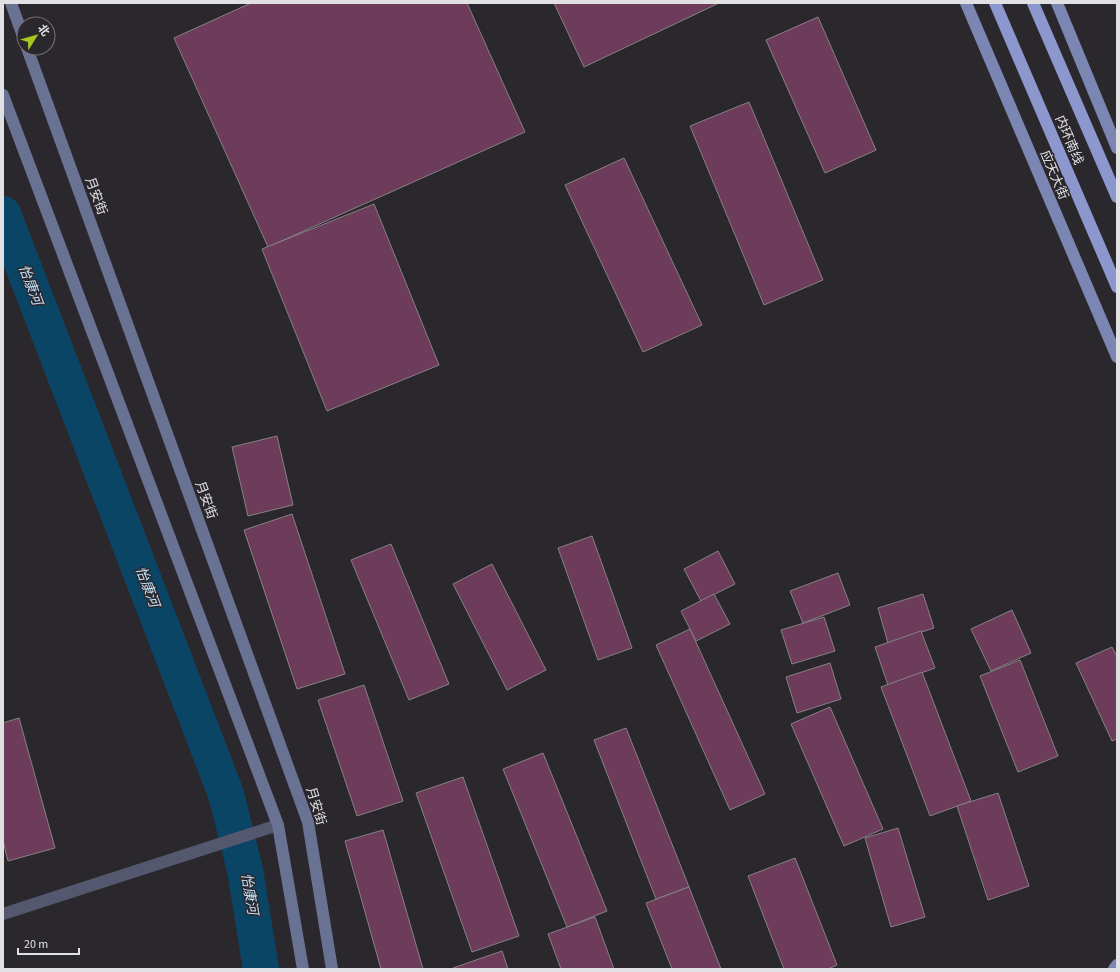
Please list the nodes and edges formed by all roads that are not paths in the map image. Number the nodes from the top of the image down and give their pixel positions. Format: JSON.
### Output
{"nodes":[{"id":1,"x":11,"y":3,"type":"edge"},
{"id":2,"x":966,"y":3,"type":"edge"},
{"id":3,"x":994,"y":3,"type":"edge"},
{"id":4,"x":1033,"y":3,"type":"edge"},
{"id":5,"x":1057,"y":3,"type":"edge"},
{"id":6,"x":16,"y":17,"type":"edge"},
{"id":7,"x":30,"y":56,"type":"edge"},
{"id":8,"x":3,"y":96,"type":"edge"},
{"id":9,"x":1117,"y":148,"type":"edge"},
{"id":10,"x":1117,"y":197,"type":"edge"},
{"id":11,"x":1117,"y":287,"type":"edge"},
{"id":12,"x":1117,"y":357,"type":"edge"},
{"id":13,"x":278,"y":825,"type":"junction"},
{"id":14,"x":3,"y":914,"type":"edge"},
{"id":15,"x":1117,"y":965,"type":"edge"},
{"id":16,"x":303,"y":969,"type":"edge"},
{"id":17,"x":332,"y":969,"type":"edge"},
{"id":18,"x":1114,"y":969,"type":"edge"}],
"edges":[{"from":1,"to":6,"type":"street"},
{"from":2,"to":12,"type":"main road","name":"应天大街"},
{"from":3,"to":11,"type":"highway","name":"内环南线"},
{"from":4,"to":10,"type":"highway","name":"内环南线"},
{"from":5,"to":9,"type":"main road"},
{"from":7,"to":17,"type":"street","name":"月安街"},
{"from":8,"to":13,"type":"street"},
{"from":13,"to":14,"type":"street"},
{"from":13,"to":16,"type":"street"},
{"from":15,"to":18,"type":"main road"}]}
